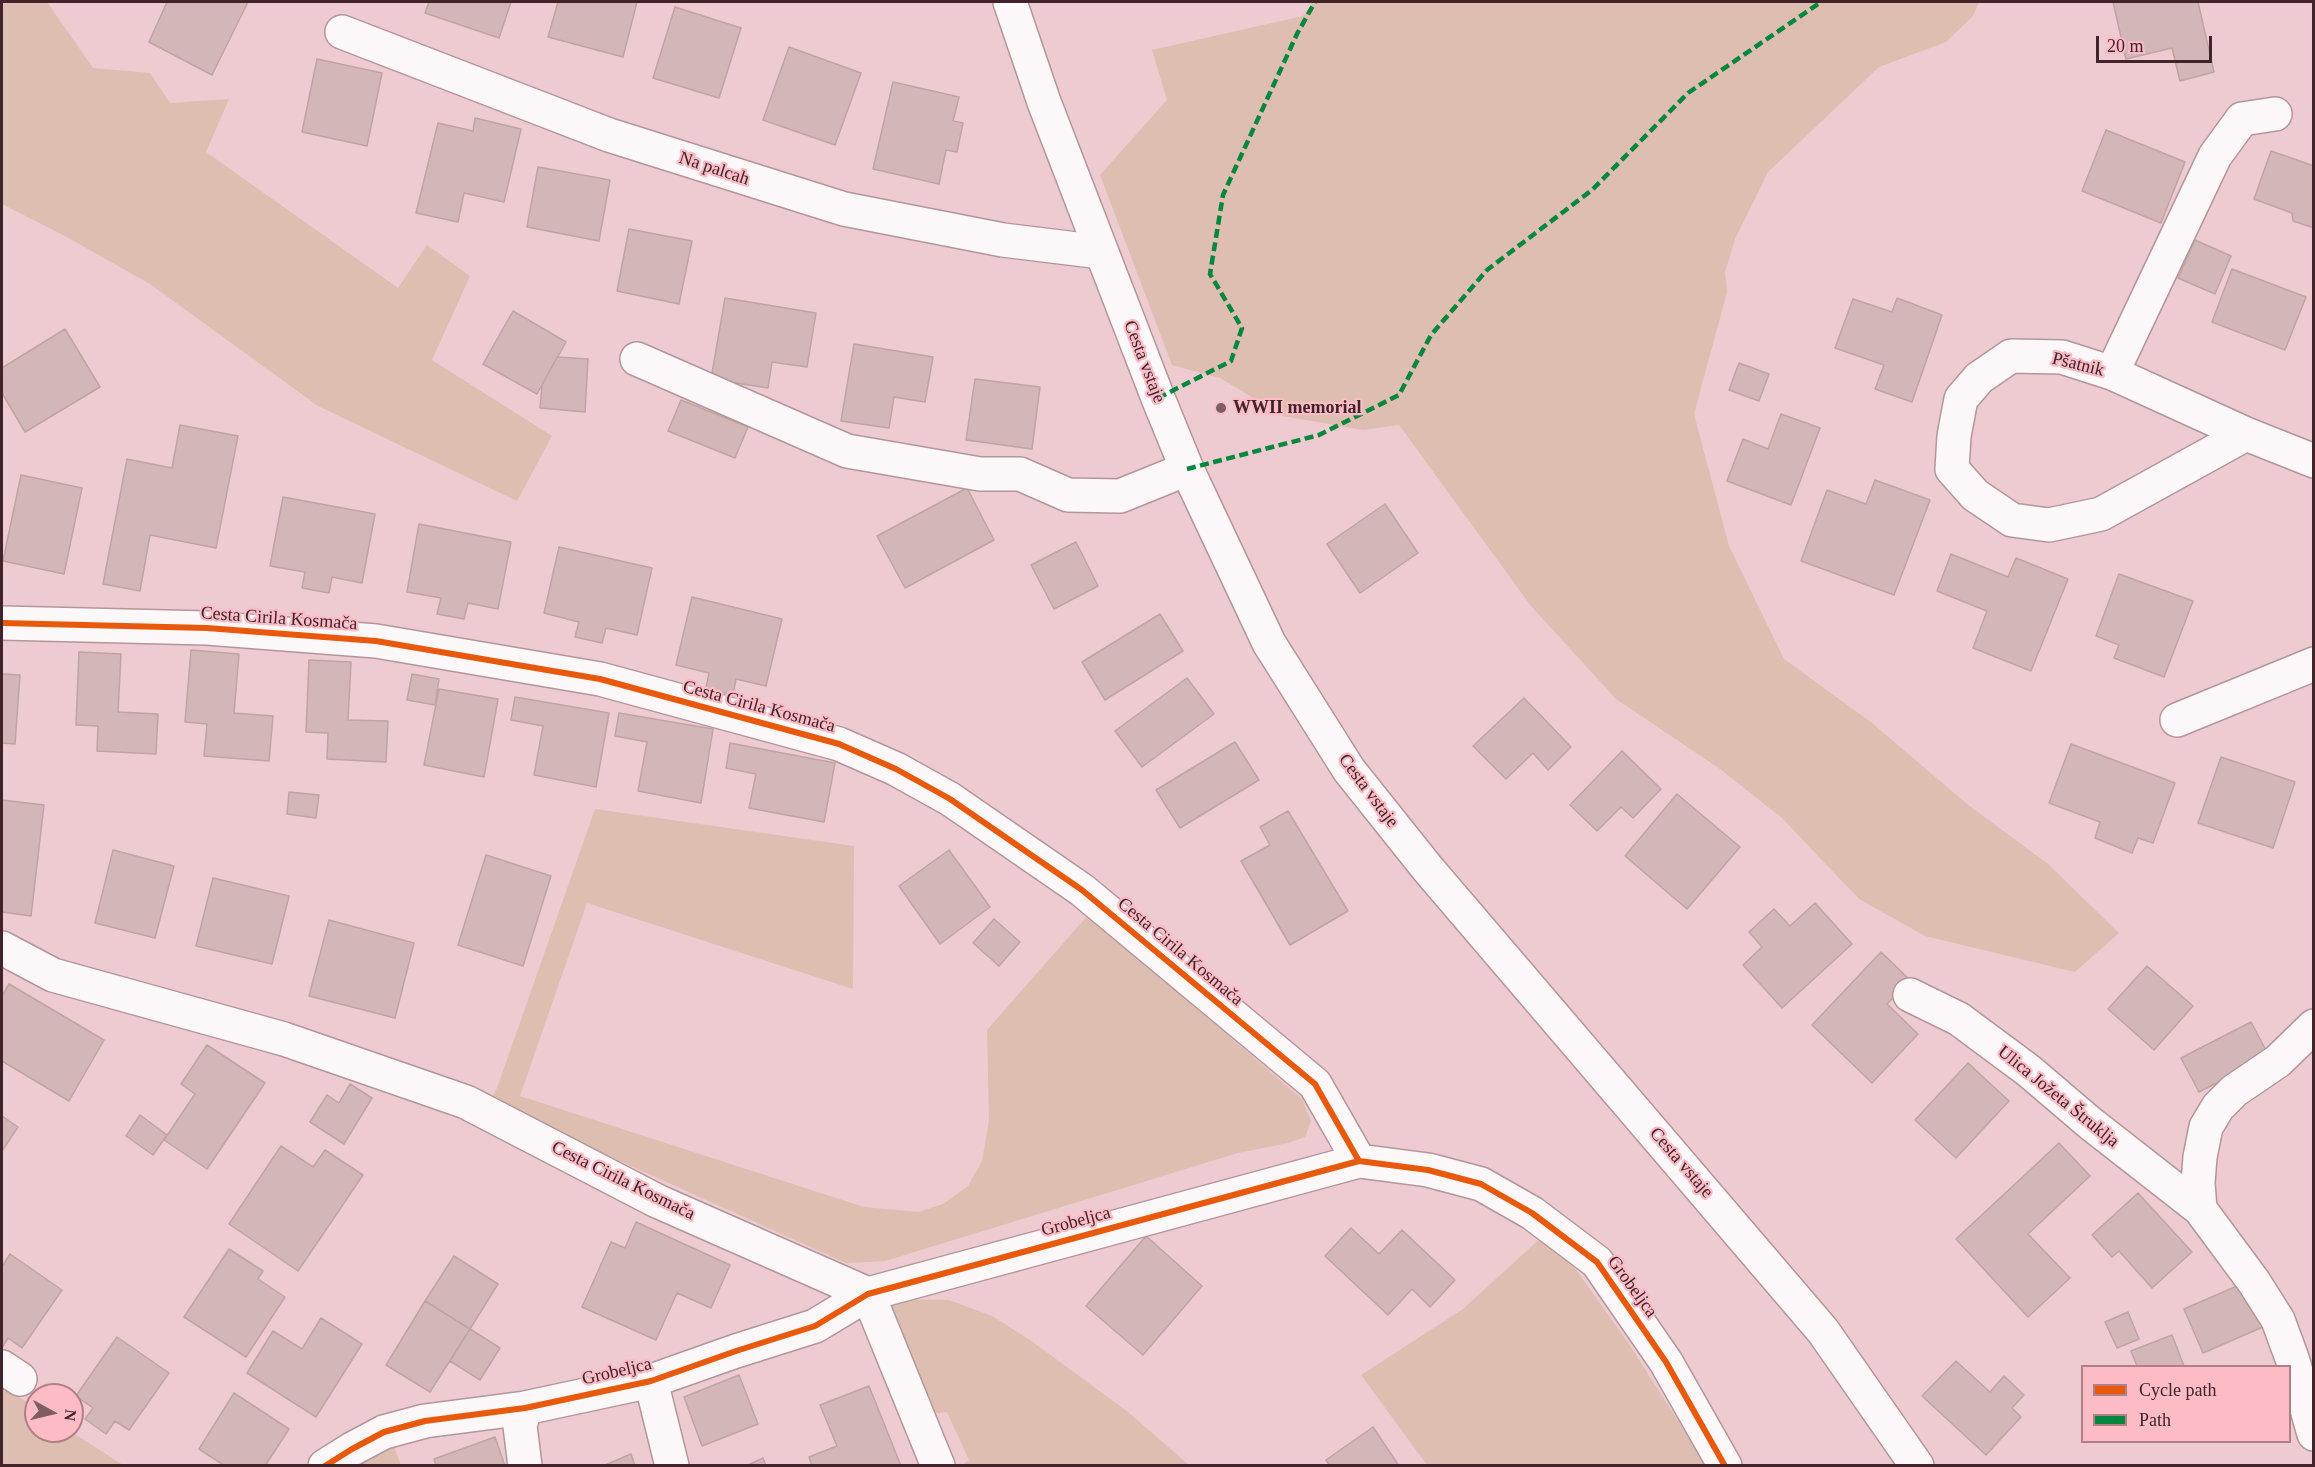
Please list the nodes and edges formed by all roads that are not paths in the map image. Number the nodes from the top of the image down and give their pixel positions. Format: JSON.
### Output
{"nodes":[{"id":1,"x":1010,"y":2,"type":"edge"},
{"id":2,"x":342,"y":32,"type":"dead end"},
{"id":3,"x":2274,"y":114,"type":"dead end"},
{"id":4,"x":1101,"y":252,"type":"junction"},
{"id":5,"x":637,"y":359,"type":"dead end"},
{"id":6,"x":2112,"y":373,"type":"junction"},
{"id":7,"x":2246,"y":434,"type":"junction"},
{"id":8,"x":2313,"y":461,"type":"edge"},
{"id":9,"x":1187,"y":469,"type":"junction"},
{"id":10,"x":2,"y":623,"type":"edge"},
{"id":11,"x":2313,"y":664,"type":"edge"},
{"id":12,"x":2177,"y":720,"type":"dead end"},
{"id":13,"x":2,"y":948,"type":"edge"},
{"id":14,"x":1910,"y":995,"type":"dead end"},
{"id":15,"x":2313,"y":1026,"type":"edge"},
{"id":16,"x":1359,"y":1161,"type":"junction"},
{"id":17,"x":2200,"y":1209,"type":"junction"},
{"id":18,"x":868,"y":1294,"type":"junction"},
{"id":19,"x":651,"y":1381,"type":"junction"},
{"id":20,"x":525,"y":1408,"type":"junction"},
{"id":21,"x":2313,"y":1434,"type":"edge"},
{"id":22,"x":326,"y":1466,"type":"edge"},
{"id":23,"x":525,"y":1466,"type":"edge"},
{"id":24,"x":672,"y":1466,"type":"edge"},
{"id":25,"x":938,"y":1466,"type":"edge"},
{"id":26,"x":1725,"y":1466,"type":"edge"},
{"id":27,"x":1917,"y":1466,"type":"edge"}],
"edges":[{"from":1,"to":4,"type":"street","name":"Cesta vstaje"},
{"from":2,"to":4,"type":"street","name":"Na palcah"},
{"from":3,"to":6,"type":"street"},
{"from":4,"to":9,"type":"street","name":"Cesta vstaje"},
{"from":5,"to":9,"type":"street"},
{"from":6,"to":7,"type":"street","name":"Pšatnik"},
{"from":6,"to":7,"type":"street","name":"Pšatnik"},
{"from":7,"to":8,"type":"street","name":"Pšatnik"},
{"from":9,"to":27,"type":"street","name":"Cesta vstaje"},
{"from":10,"to":16,"type":"street","name":"Cesta Cirila Kosmača"},
{"from":11,"to":12,"type":"street"},
{"from":13,"to":18,"type":"street","name":"Cesta Cirila Kosmača"},
{"from":14,"to":17,"type":"street","name":"Ulica Jožeta Štruklja"},
{"from":15,"to":17,"type":"street"},
{"from":16,"to":18,"type":"street","name":"Grobeljca"},
{"from":16,"to":26,"type":"street","name":"Grobeljca"},
{"from":17,"to":21,"type":"street","name":"Ulica Jožeta Štruklja"},
{"from":18,"to":19,"type":"street","name":"Grobeljca"},
{"from":18,"to":25,"type":"street"},
{"from":19,"to":20,"type":"street","name":"Grobeljca"},
{"from":19,"to":24,"type":"street","name":"Grobeljca"},
{"from":20,"to":22,"type":"street","name":"Grobeljca"},
{"from":20,"to":23,"type":"street"}]}
